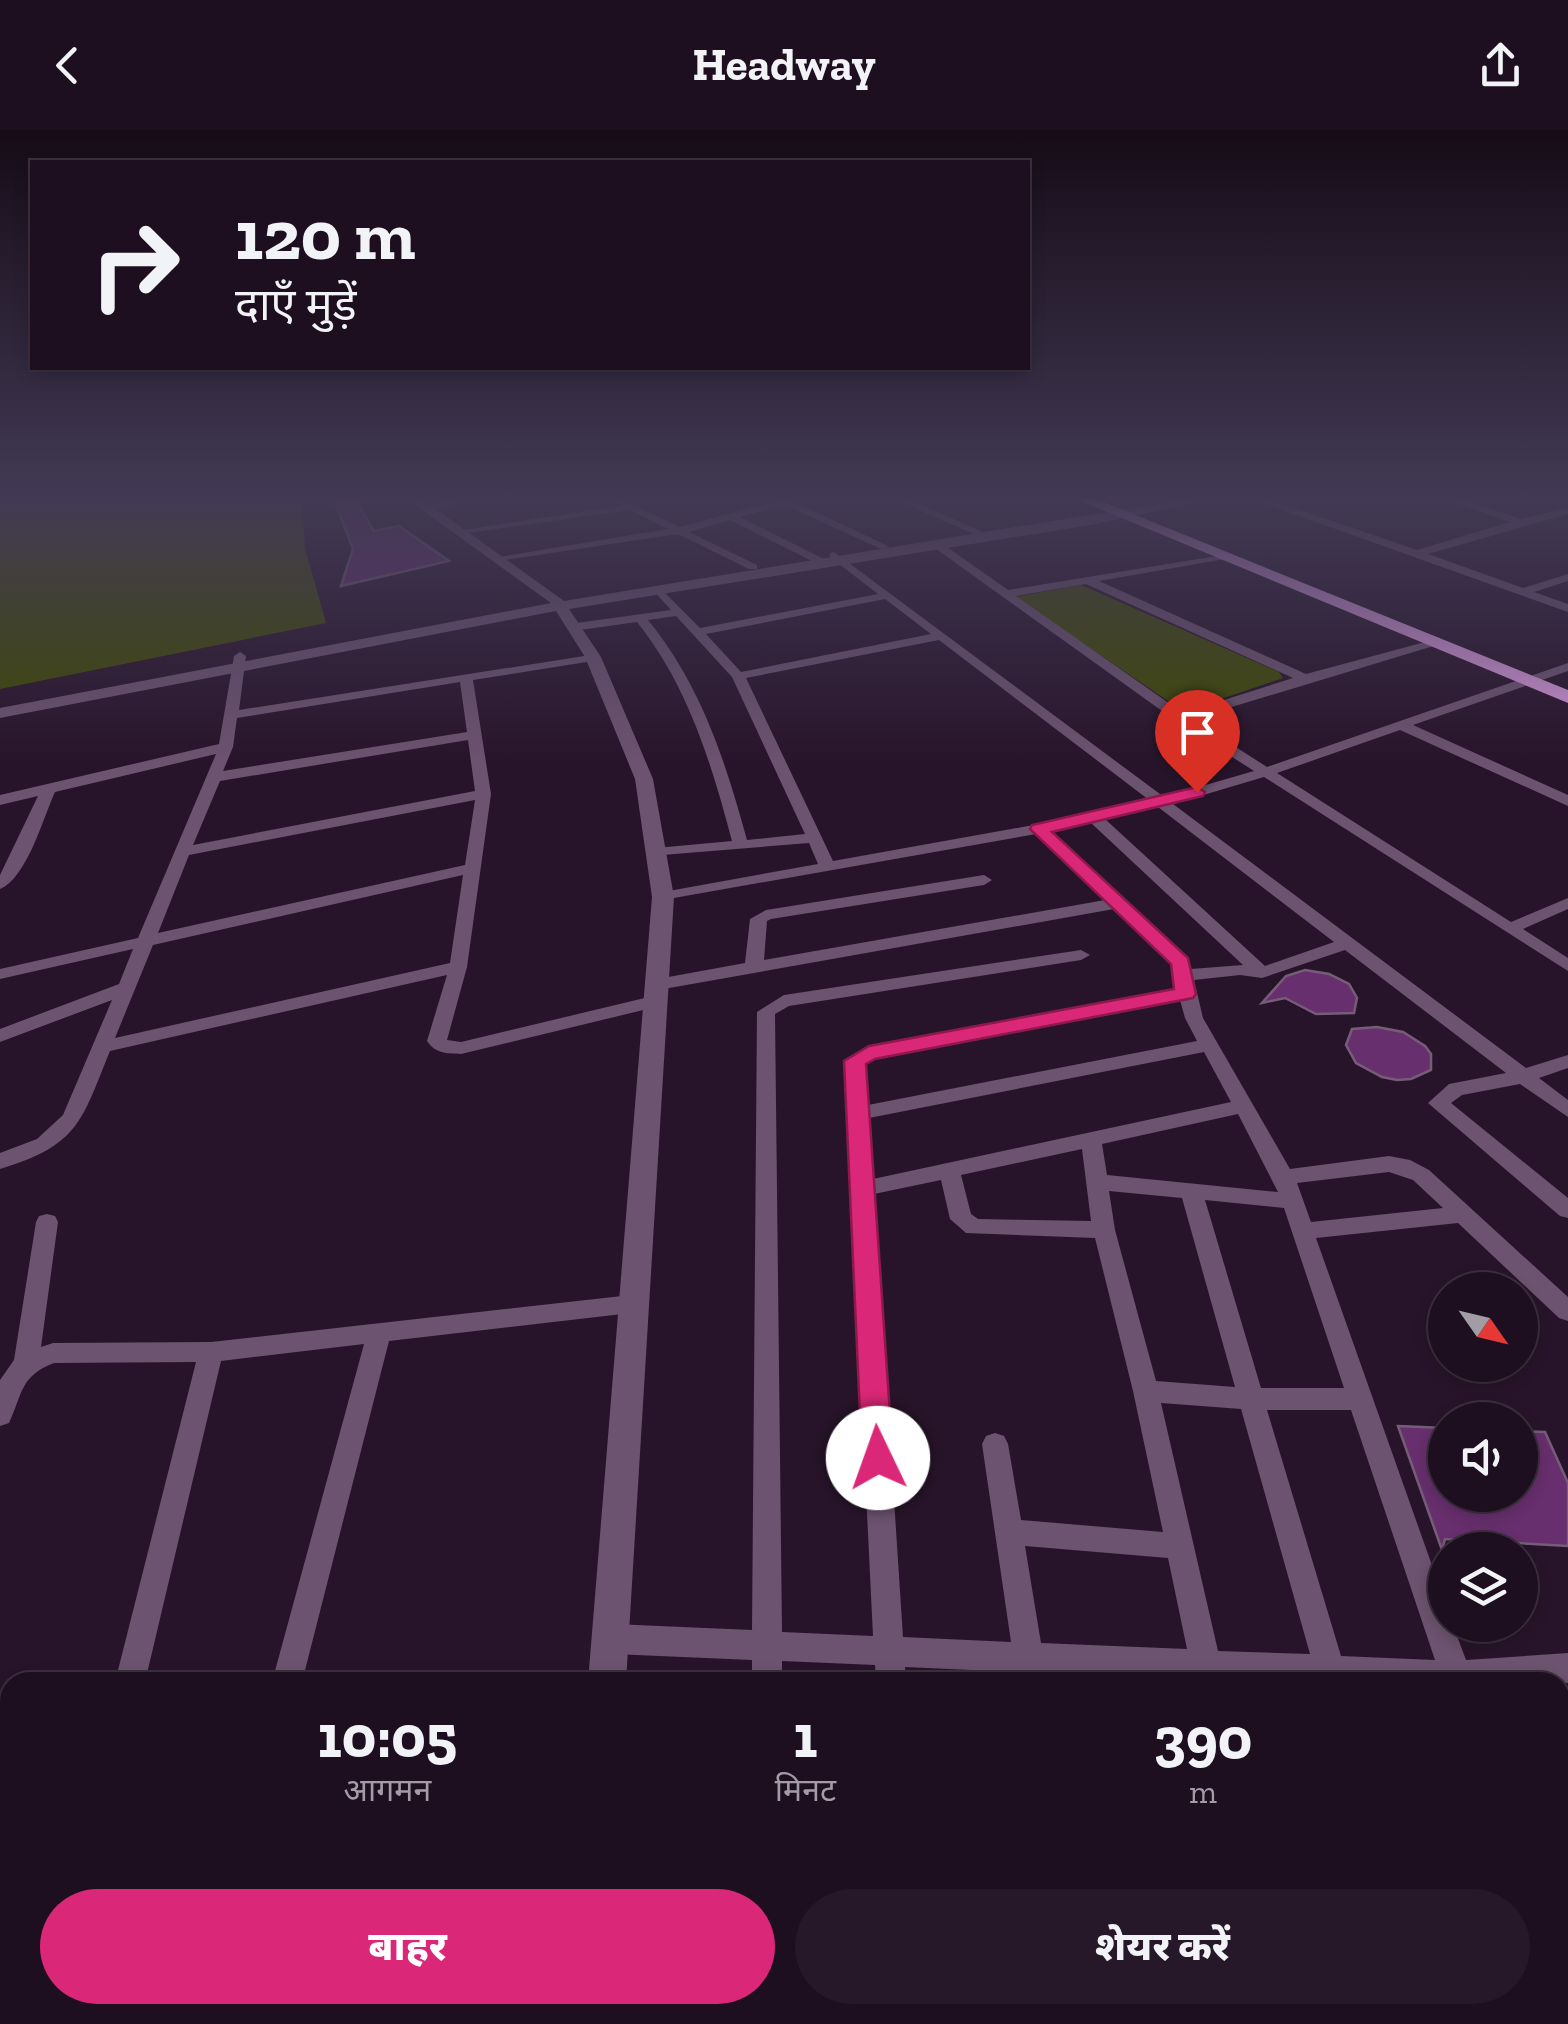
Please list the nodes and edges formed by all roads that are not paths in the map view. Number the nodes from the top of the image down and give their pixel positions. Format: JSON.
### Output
{"nodes":[{"id":1,"x":533,"y":587,"type":"edge"},
{"id":2,"x":667,"y":587,"type":"edge"},
{"id":3,"x":673,"y":587,"type":"edge"},
{"id":4,"x":875,"y":587,"type":"edge"},
{"id":5,"x":997,"y":587,"type":"edge"},
{"id":6,"x":1041,"y":587,"type":"edge"},
{"id":7,"x":1104,"y":587,"type":"edge"},
{"id":8,"x":1301,"y":587,"type":"edge"},
{"id":9,"x":1310,"y":587,"type":"edge"},
{"id":10,"x":1509,"y":587,"type":"edge"},
{"id":11,"x":1536,"y":587,"type":"edge"},
{"id":12,"x":659,"y":590,"type":"junction"},
{"id":13,"x":1522,"y":592,"type":"junction"},
{"id":14,"x":1006,"y":594,"type":"junction"},
{"id":15,"x":888,"y":595,"type":"junction"},
{"id":16,"x":1568,"y":608,"type":"edge"},
{"id":17,"x":563,"y":612,"type":"junction"},
{"id":18,"x":680,"y":612,"type":"junction"},
{"id":19,"x":640,"y":618,"type":"junction"},
{"id":20,"x":698,"y":632,"type":"junction"},
{"id":21,"x":942,"y":636,"type":"junction"},
{"id":22,"x":1436,"y":642,"type":"junction"},
{"id":23,"x":593,"y":657,"type":"junction"},
{"id":24,"x":240,"y":660,"type":"junction"},
{"id":25,"x":1568,"y":667,"type":"edge"},
{"id":26,"x":738,"y":676,"type":"junction"},
{"id":27,"x":466,"y":678,"type":"junction"},
{"id":28,"x":1304,"y":678,"type":"junction"},
{"id":29,"x":1539,"y":679,"type":"junction"},
{"id":30,"x":127,"y":683,"type":"junction"},
{"id":31,"x":1568,"y":686,"type":"edge"},
{"id":32,"x":1568,"y":696,"type":"edge"},
{"id":33,"x":0,"y":705,"type":"edge"},
{"id":34,"x":0,"y":713,"type":"edge"},
{"id":35,"x":232,"y":715,"type":"junction"},
{"id":36,"x":1181,"y":718,"type":"junction"},
{"id":37,"x":1401,"y":725,"type":"junction"},
{"id":38,"x":474,"y":735,"type":"junction"},
{"id":39,"x":226,"y":747,"type":"junction"},
{"id":40,"x":1266,"y":772,"type":"junction"},
{"id":41,"x":214,"y":777,"type":"junction"},
{"id":42,"x":49,"y":788,"type":"junction"},
{"id":43,"x":482,"y":794,"type":"junction"},
{"id":44,"x":0,"y":800,"type":"edge"},
{"id":45,"x":1568,"y":801,"type":"edge"},
{"id":46,"x":1162,"y":802,"type":"junction"},
{"id":47,"x":1093,"y":818,"type":"junction"},
{"id":48,"x":1039,"y":829,"type":"junction"},
{"id":49,"x":815,"y":838,"type":"junction"},
{"id":50,"x":740,"y":843,"type":"junction"},
{"id":51,"x":182,"y":852,"type":"junction"},
{"id":52,"x":656,"y":853,"type":"junction"},
{"id":53,"x":828,"y":867,"type":"junction"},
{"id":54,"x":472,"y":868,"type":"junction"},
{"id":55,"x":984,"y":880,"type":"dead end"},
{"id":56,"x":0,"y":884,"type":"edge"},
{"id":57,"x":663,"y":897,"type":"junction"},
{"id":58,"x":1118,"y":903,"type":"junction"},
{"id":59,"x":1568,"y":903,"type":"edge"},
{"id":60,"x":1511,"y":928,"type":"junction"},
{"id":61,"x":145,"y":941,"type":"junction"},
{"id":62,"x":1349,"y":943,"type":"junction"},
{"id":63,"x":1081,"y":955,"type":"dead end"},
{"id":64,"x":1568,"y":966,"type":"edge"},
{"id":65,"x":458,"y":967,"type":"junction"},
{"id":66,"x":754,"y":968,"type":"junction"},
{"id":67,"x":1262,"y":973,"type":"junction"},
{"id":68,"x":0,"y":974,"type":"edge"},
{"id":69,"x":1185,"y":984,"type":"junction"},
{"id":70,"x":126,"y":988,"type":"junction"},
{"id":71,"x":656,"y":993,"type":"junction"},
{"id":72,"x":0,"y":1036,"type":"edge"},
{"id":73,"x":1210,"y":1045,"type":"junction"},
{"id":74,"x":101,"y":1047,"type":"junction"},
{"id":75,"x":1568,"y":1060,"type":"edge"},
{"id":76,"x":1525,"y":1076,"type":"junction"},
{"id":77,"x":1244,"y":1106,"type":"junction"},
{"id":78,"x":1568,"y":1110,"type":"edge"},
{"id":79,"x":856,"y":1114,"type":"junction"},
{"id":80,"x":1090,"y":1140,"type":"junction"},
{"id":81,"x":0,"y":1161,"type":"edge"},
{"id":82,"x":949,"y":1169,"type":"junction"},
{"id":83,"x":1284,"y":1177,"type":"junction"},
{"id":84,"x":1100,"y":1182,"type":"junction"},
{"id":85,"x":862,"y":1189,"type":"junction"},
{"id":86,"x":1191,"y":1191,"type":"junction"},
{"id":87,"x":1292,"y":1201,"type":"junction"},
{"id":88,"x":1568,"y":1210,"type":"edge"},
{"id":89,"x":1464,"y":1214,"type":"junction"},
{"id":90,"x":47,"y":1222,"type":"dead end"},
{"id":91,"x":1104,"y":1230,"type":"junction"},
{"id":92,"x":1302,"y":1231,"type":"junction"},
{"id":93,"x":631,"y":1304,"type":"junction"},
{"id":94,"x":1568,"y":1311,"type":"edge"},
{"id":95,"x":379,"y":1333,"type":"junction"},
{"id":96,"x":211,"y":1352,"type":"junction"},
{"id":97,"x":26,"y":1363,"type":"junction"},
{"id":98,"x":1146,"y":1391,"type":"junction"},
{"id":99,"x":1252,"y":1399,"type":"junction"},
{"id":100,"x":1360,"y":1400,"type":"junction"},
{"id":101,"x":0,"y":1415,"type":"edge"},
{"id":102,"x":996,"y":1444,"type":"dead end"},
{"id":103,"x":1009,"y":1532,"type":"junction"},
{"id":104,"x":1179,"y":1546,"type":"junction"},
{"id":105,"x":612,"y":1639,"type":"junction"},
{"id":106,"x":766,"y":1648,"type":"junction"},
{"id":107,"x":888,"y":1649,"type":"junction"},
{"id":108,"x":1206,"y":1666,"type":"junction"},
{"id":109,"x":1568,"y":1668,"type":"edge"},
{"id":110,"x":1030,"y":1670,"type":"edge"},
{"id":111,"x":1330,"y":1671,"type":"junction"},
{"id":112,"x":132,"y":1672,"type":"edge"},
{"id":113,"x":291,"y":1672,"type":"edge"},
{"id":114,"x":608,"y":1672,"type":"edge"},
{"id":115,"x":766,"y":1672,"type":"edge"},
{"id":116,"x":890,"y":1672,"type":"edge"},
{"id":117,"x":1131,"y":1672,"type":"edge"},
{"id":118,"x":1346,"y":1672,"type":"edge"},
{"id":119,"x":1455,"y":1672,"type":"edge"},
{"id":120,"x":1528,"y":1672,"type":"edge"}],
"edges":[{"from":1,"to":17,"type":"street"},
{"from":2,"to":17,"type":"street"},
{"from":3,"to":12,"type":"street"},
{"from":4,"to":15,"type":"street"},
{"from":5,"to":14,"type":"street"},
{"from":6,"to":14,"type":"street"},
{"from":7,"to":28,"type":"street"},
{"from":8,"to":22,"type":"highway"},
{"from":9,"to":29,"type":"highway"},
{"from":10,"to":13,"type":"street"},
{"from":11,"to":13,"type":"street"},
{"from":12,"to":17,"type":"street"},
{"from":12,"to":18,"type":"street"},
{"from":13,"to":16,"type":"street"},
{"from":14,"to":36,"type":"street"},
{"from":15,"to":20,"type":"street"},
{"from":15,"to":21,"type":"street"},
{"from":17,"to":19,"type":"street"},
{"from":17,"to":23,"type":"street"},
{"from":17,"to":24,"type":"street"},
{"from":18,"to":19,"type":"street"},
{"from":18,"to":20,"type":"street"},
{"from":19,"to":50,"type":"street"},
{"from":20,"to":26,"type":"street"},
{"from":21,"to":26,"type":"street"},
{"from":21,"to":46,"type":"street"},
{"from":22,"to":28,"type":"street"},
{"from":22,"to":29,"type":"highway"},
{"from":23,"to":27,"type":"street"},
{"from":23,"to":52,"type":"street"},
{"from":24,"to":30,"type":"street"},
{"from":24,"to":35,"type":"street"},
{"from":25,"to":29,"type":"street"},
{"from":26,"to":49,"type":"street"},
{"from":27,"to":35,"type":"street"},
{"from":27,"to":38,"type":"street"},
{"from":28,"to":36,"type":"street"},
{"from":29,"to":31,"type":"highway"},
{"from":29,"to":32,"type":"highway"},
{"from":29,"to":37,"type":"street"},
{"from":30,"to":33,"type":"street"},
{"from":30,"to":34,"type":"street"},
{"from":35,"to":39,"type":"street"},
{"from":36,"to":40,"type":"street"},
{"from":37,"to":40,"type":"street"},
{"from":37,"to":45,"type":"street"},
{"from":38,"to":41,"type":"street"},
{"from":38,"to":43,"type":"street"},
{"from":39,"to":41,"type":"street"},
{"from":39,"to":42,"type":"street"},
{"from":40,"to":46,"type":"street"},
{"from":40,"to":60,"type":"street"},
{"from":41,"to":51,"type":"street"},
{"from":42,"to":44,"type":"street"},
{"from":42,"to":56,"type":"street"},
{"from":43,"to":51,"type":"street"},
{"from":43,"to":54,"type":"street"},
{"from":46,"to":47,"type":"street"},
{"from":46,"to":62,"type":"street"},
{"from":47,"to":48,"type":"street"},
{"from":47,"to":67,"type":"street"},
{"from":48,"to":53,"type":"street"},
{"from":48,"to":58,"type":"street"},
{"from":49,"to":50,"type":"street"},
{"from":49,"to":53,"type":"street"},
{"from":50,"to":52,"type":"street"},
{"from":51,"to":61,"type":"street"},
{"from":52,"to":57,"type":"street"},
{"from":53,"to":57,"type":"street"},
{"from":54,"to":61,"type":"street"},
{"from":54,"to":65,"type":"street"},
{"from":55,"to":66,"type":"street"},
{"from":57,"to":71,"type":"street"},
{"from":58,"to":66,"type":"street"},
{"from":58,"to":69,"type":"street"},
{"from":59,"to":60,"type":"street"},
{"from":60,"to":64,"type":"street"},
{"from":61,"to":68,"type":"street"},
{"from":61,"to":70,"type":"street"},
{"from":62,"to":67,"type":"street"},
{"from":62,"to":76,"type":"street"},
{"from":63,"to":106,"type":"street"},
{"from":65,"to":71,"type":"street"},
{"from":65,"to":74,"type":"street"},
{"from":66,"to":71,"type":"street"},
{"from":67,"to":69,"type":"street"},
{"from":69,"to":73,"type":"street"},
{"from":69,"to":79,"type":"street"},
{"from":70,"to":72,"type":"street"},
{"from":70,"to":74,"type":"street"},
{"from":71,"to":93,"type":"street"},
{"from":73,"to":77,"type":"street"},
{"from":73,"to":79,"type":"street"},
{"from":74,"to":81,"type":"street"},
{"from":75,"to":76,"type":"street"},
{"from":76,"to":78,"type":"street"},
{"from":76,"to":88,"type":"street"},
{"from":77,"to":80,"type":"street"},
{"from":77,"to":83,"type":"street"},
{"from":79,"to":85,"type":"street"},
{"from":80,"to":82,"type":"street"},
{"from":80,"to":84,"type":"street"},
{"from":82,"to":85,"type":"street"},
{"from":82,"to":91,"type":"street"},
{"from":83,"to":87,"type":"street"},
{"from":83,"to":89,"type":"street"},
{"from":84,"to":86,"type":"street"},
{"from":84,"to":91,"type":"street"},
{"from":85,"to":107,"type":"street"},
{"from":86,"to":87,"type":"street"},
{"from":86,"to":99,"type":"street"},
{"from":87,"to":92,"type":"street"},
{"from":89,"to":92,"type":"street"},
{"from":89,"to":94,"type":"street"},
{"from":90,"to":97,"type":"street"},
{"from":91,"to":98,"type":"street"},
{"from":92,"to":100,"type":"street"},
{"from":93,"to":95,"type":"street"},
{"from":93,"to":105,"type":"street"},
{"from":95,"to":96,"type":"street"},
{"from":95,"to":113,"type":"street"},
{"from":96,"to":97,"type":"street"},
{"from":96,"to":112,"type":"street"},
{"from":97,"to":101,"type":"street"},
{"from":98,"to":99,"type":"street"},
{"from":98,"to":104,"type":"street"},
{"from":99,"to":100,"type":"street"},
{"from":99,"to":111,"type":"street"},
{"from":100,"to":119,"type":"street"},
{"from":102,"to":103,"type":"street"},
{"from":103,"to":104,"type":"street"},
{"from":103,"to":110,"type":"street"},
{"from":104,"to":108,"type":"street"},
{"from":105,"to":106,"type":"street"},
{"from":105,"to":114,"type":"street"},
{"from":106,"to":107,"type":"street"},
{"from":106,"to":115,"type":"street"},
{"from":107,"to":110,"type":"street"},
{"from":107,"to":116,"type":"street"},
{"from":108,"to":111,"type":"street"},
{"from":108,"to":117,"type":"street"},
{"from":109,"to":120,"type":"street"},
{"from":110,"to":117,"type":"street"},
{"from":111,"to":118,"type":"street"}]}
